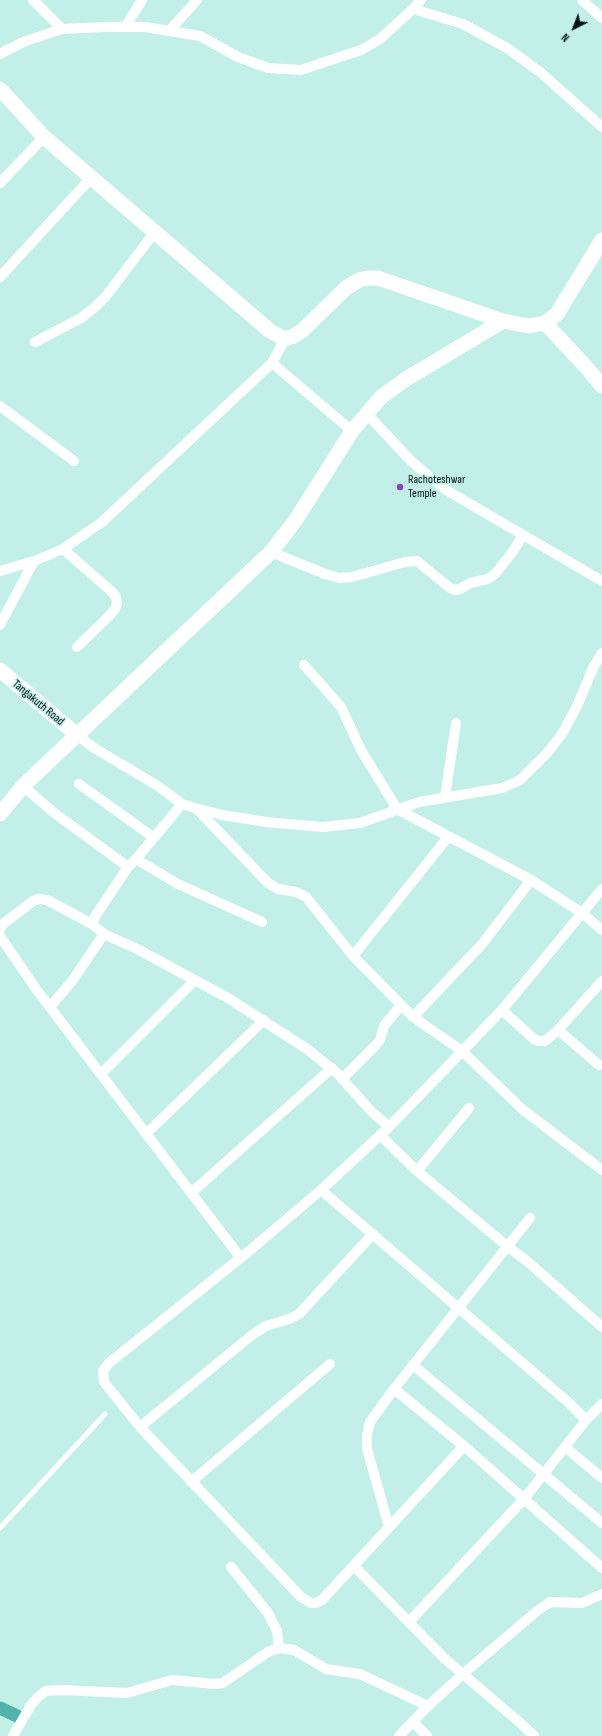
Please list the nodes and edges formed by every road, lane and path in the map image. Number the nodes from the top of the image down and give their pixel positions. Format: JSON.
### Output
{"nodes":[{"id":1,"x":33,"y":0,"type":"edge"},
{"id":2,"x":142,"y":0,"type":"edge"},
{"id":3,"x":197,"y":0,"type":"edge"},
{"id":4,"x":421,"y":0,"type":"edge"},
{"id":5,"x":582,"y":0,"type":"edge"},
{"id":6,"x":413,"y":9,"type":"junction"},
{"id":7,"x":602,"y":18,"type":"edge"},
{"id":8,"x":125,"y":27,"type":"junction"},
{"id":9,"x":62,"y":29,"type":"junction"},
{"id":10,"x":170,"y":30,"type":"junction"},
{"id":11,"x":0,"y":54,"type":"edge"},
{"id":12,"x":0,"y":89,"type":"edge"},
{"id":13,"x":602,"y":127,"type":"edge"},
{"id":14,"x":44,"y":138,"type":"junction"},
{"id":15,"x":91,"y":178,"type":"junction"},
{"id":16,"x":0,"y":183,"type":"edge"},
{"id":17,"x":154,"y":233,"type":"junction"},
{"id":18,"x":602,"y":240,"type":"edge"},
{"id":19,"x":0,"y":277,"type":"edge"},
{"id":20,"x":503,"y":321,"type":"junction"},
{"id":21,"x":545,"y":323,"type":"junction"},
{"id":22,"x":285,"y":339,"type":"junction"},
{"id":23,"x":36,"y":342,"type":"dead end"},
{"id":24,"x":272,"y":363,"type":"junction"},
{"id":25,"x":602,"y":386,"type":"edge"},
{"id":26,"x":0,"y":406,"type":"edge"},
{"id":27,"x":366,"y":413,"type":"junction"},
{"id":28,"x":352,"y":431,"type":"junction"},
{"id":29,"x":74,"y":462,"type":"dead end"},
{"id":30,"x":523,"y":535,"type":"junction"},
{"id":31,"x":63,"y":549,"type":"junction"},
{"id":32,"x":271,"y":552,"type":"junction"},
{"id":33,"x":34,"y":561,"type":"junction"},
{"id":34,"x":0,"y":571,"type":"edge"},
{"id":35,"x":602,"y":581,"type":"edge"},
{"id":36,"x":0,"y":625,"type":"edge"},
{"id":37,"x":78,"y":647,"type":"dead end"},
{"id":38,"x":602,"y":653,"type":"edge"},
{"id":39,"x":304,"y":665,"type":"dead end"},
{"id":40,"x":0,"y":670,"type":"edge"},
{"id":41,"x":456,"y":723,"type":"dead end"},
{"id":42,"x":77,"y":735,"type":"junction"},
{"id":43,"x":78,"y":784,"type":"dead end"},
{"id":44,"x":23,"y":786,"type":"junction"},
{"id":45,"x":445,"y":797,"type":"junction"},
{"id":46,"x":182,"y":804,"type":"junction"},
{"id":47,"x":195,"y":808,"type":"junction"},
{"id":48,"x":397,"y":809,"type":"junction"},
{"id":49,"x":1,"y":812,"type":"edge"},
{"id":50,"x":153,"y":837,"type":"junction"},
{"id":51,"x":448,"y":837,"type":"junction"},
{"id":52,"x":136,"y":860,"type":"junction"},
{"id":53,"x":128,"y":867,"type":"junction"},
{"id":54,"x":531,"y":880,"type":"junction"},
{"id":55,"x":602,"y":889,"type":"edge"},
{"id":56,"x":582,"y":913,"type":"junction"},
{"id":57,"x":262,"y":922,"type":"dead end"},
{"id":58,"x":92,"y":924,"type":"junction"},
{"id":59,"x":0,"y":929,"type":"edge"},
{"id":60,"x":602,"y":930,"type":"edge"},
{"id":61,"x":104,"y":934,"type":"junction"},
{"id":62,"x":0,"y":936,"type":"edge"},
{"id":63,"x":353,"y":956,"type":"junction"},
{"id":64,"x":195,"y":980,"type":"junction"},
{"id":65,"x":602,"y":981,"type":"edge"},
{"id":66,"x":401,"y":1005,"type":"junction"},
{"id":67,"x":50,"y":1007,"type":"junction"},
{"id":68,"x":502,"y":1010,"type":"junction"},
{"id":69,"x":413,"y":1017,"type":"junction"},
{"id":70,"x":264,"y":1020,"type":"junction"},
{"id":71,"x":558,"y":1030,"type":"junction"},
{"id":72,"x":462,"y":1051,"type":"junction"},
{"id":73,"x":599,"y":1065,"type":"dead end"},
{"id":74,"x":332,"y":1068,"type":"junction"},
{"id":75,"x":101,"y":1074,"type":"junction"},
{"id":76,"x":342,"y":1079,"type":"junction"},
{"id":77,"x":469,"y":1108,"type":"dead end"},
{"id":78,"x":388,"y":1127,"type":"junction"},
{"id":79,"x":146,"y":1134,"type":"junction"},
{"id":80,"x":380,"y":1135,"type":"junction"},
{"id":81,"x":602,"y":1170,"type":"edge"},
{"id":82,"x":417,"y":1171,"type":"junction"},
{"id":83,"x":321,"y":1190,"type":"junction"},
{"id":84,"x":190,"y":1193,"type":"junction"},
{"id":85,"x":530,"y":1218,"type":"dead end"},
{"id":86,"x":373,"y":1234,"type":"junction"},
{"id":87,"x":507,"y":1246,"type":"junction"},
{"id":88,"x":240,"y":1257,"type":"junction"},
{"id":89,"x":459,"y":1308,"type":"junction"},
{"id":90,"x":602,"y":1327,"type":"edge"},
{"id":91,"x":330,"y":1364,"type":"dead end"},
{"id":92,"x":413,"y":1365,"type":"junction"},
{"id":93,"x":394,"y":1390,"type":"junction"},
{"id":94,"x":602,"y":1404,"type":"edge"},
{"id":95,"x":105,"y":1414,"type":"dead end"},
{"id":96,"x":586,"y":1420,"type":"junction"},
{"id":97,"x":140,"y":1427,"type":"junction"},
{"id":98,"x":464,"y":1446,"type":"junction"},
{"id":99,"x":565,"y":1447,"type":"junction"},
{"id":100,"x":544,"y":1473,"type":"junction"},
{"id":101,"x":602,"y":1478,"type":"edge"},
{"id":102,"x":191,"y":1482,"type":"junction"},
{"id":103,"x":524,"y":1499,"type":"junction"},
{"id":104,"x":602,"y":1523,"type":"edge"},
{"id":105,"x":389,"y":1527,"type":"junction"},
{"id":106,"x":0,"y":1528,"type":"edge"},
{"id":107,"x":354,"y":1566,"type":"junction"},
{"id":108,"x":231,"y":1567,"type":"dead end"},
{"id":109,"x":602,"y":1568,"type":"edge"},
{"id":110,"x":602,"y":1594,"type":"edge"},
{"id":111,"x":409,"y":1622,"type":"junction"},
{"id":112,"x":279,"y":1648,"type":"junction"},
{"id":113,"x":462,"y":1674,"type":"junction"},
{"id":114,"x":428,"y":1706,"type":"junction"},
{"id":115,"x":413,"y":1722,"type":"junction"},
{"id":116,"x":14,"y":1736,"type":"edge"},
{"id":117,"x":399,"y":1736,"type":"edge"},
{"id":118,"x":427,"y":1736,"type":"edge"},
{"id":119,"x":534,"y":1736,"type":"edge"}],
"edges":[{"from":1,"to":9,"type":"street"},
{"from":2,"to":8,"type":"street"},
{"from":3,"to":10,"type":"street"},
{"from":4,"to":6,"type":"street"},
{"from":5,"to":7,"type":"street"},
{"from":6,"to":10,"type":"street"},
{"from":6,"to":13,"type":"street"},
{"from":8,"to":9,"type":"street"},
{"from":8,"to":10,"type":"street"},
{"from":9,"to":11,"type":"street"},
{"from":12,"to":14,"type":"street"},
{"from":14,"to":15,"type":"street"},
{"from":14,"to":16,"type":"street"},
{"from":15,"to":17,"type":"street"},
{"from":15,"to":19,"type":"street"},
{"from":17,"to":22,"type":"street"},
{"from":17,"to":23,"type":"street"},
{"from":18,"to":21,"type":"street"},
{"from":20,"to":21,"type":"street"},
{"from":20,"to":22,"type":"street"},
{"from":20,"to":27,"type":"street"},
{"from":21,"to":25,"type":"street"},
{"from":22,"to":24,"type":"street"},
{"from":24,"to":28,"type":"street"},
{"from":24,"to":31,"type":"street"},
{"from":26,"to":29,"type":"street"},
{"from":27,"to":28,"type":"street"},
{"from":27,"to":30,"type":"street"},
{"from":28,"to":32,"type":"street"},
{"from":30,"to":32,"type":"street"},
{"from":30,"to":35,"type":"street"},
{"from":31,"to":33,"type":"street"},
{"from":31,"to":37,"type":"street"},
{"from":32,"to":42,"type":"street"},
{"from":33,"to":34,"type":"street"},
{"from":33,"to":36,"type":"street"},
{"from":38,"to":45,"type":"street"},
{"from":39,"to":48,"type":"street"},
{"from":40,"to":42,"type":"street","name":"Tangakuth Road"},
{"from":41,"to":45,"type":"street"},
{"from":42,"to":44,"type":"street"},
{"from":42,"to":46,"type":"street"},
{"from":43,"to":50,"type":"street"},
{"from":44,"to":49,"type":"street"},
{"from":44,"to":53,"type":"street"},
{"from":45,"to":48,"type":"street"},
{"from":46,"to":47,"type":"street"},
{"from":46,"to":50,"type":"street"},
{"from":47,"to":48,"type":"street"},
{"from":47,"to":63,"type":"street"},
{"from":48,"to":51,"type":"street"},
{"from":50,"to":52,"type":"street"},
{"from":51,"to":54,"type":"street"},
{"from":51,"to":63,"type":"street"},
{"from":52,"to":53,"type":"street"},
{"from":52,"to":57,"type":"street"},
{"from":53,"to":58,"type":"street"},
{"from":54,"to":56,"type":"street"},
{"from":54,"to":69,"type":"street"},
{"from":55,"to":56,"type":"street"},
{"from":56,"to":60,"type":"street"},
{"from":56,"to":68,"type":"street"},
{"from":58,"to":59,"type":"street"},
{"from":58,"to":61,"type":"street"},
{"from":61,"to":64,"type":"street"},
{"from":61,"to":67,"type":"street"},
{"from":62,"to":67,"type":"street"},
{"from":63,"to":66,"type":"street"},
{"from":64,"to":70,"type":"street"},
{"from":64,"to":75,"type":"street"},
{"from":65,"to":71,"type":"street"},
{"from":66,"to":69,"type":"street"},
{"from":66,"to":76,"type":"street"},
{"from":67,"to":75,"type":"street"},
{"from":68,"to":71,"type":"street"},
{"from":68,"to":72,"type":"street"},
{"from":69,"to":72,"type":"street"},
{"from":70,"to":74,"type":"street"},
{"from":70,"to":79,"type":"street"},
{"from":71,"to":73,"type":"street"},
{"from":72,"to":78,"type":"street"},
{"from":72,"to":81,"type":"street"},
{"from":74,"to":76,"type":"street"},
{"from":74,"to":84,"type":"street"},
{"from":75,"to":79,"type":"street"},
{"from":76,"to":78,"type":"street"},
{"from":77,"to":82,"type":"street"},
{"from":78,"to":80,"type":"street"},
{"from":79,"to":84,"type":"street"},
{"from":80,"to":82,"type":"street"},
{"from":80,"to":83,"type":"street"},
{"from":82,"to":87,"type":"street"},
{"from":83,"to":86,"type":"street"},
{"from":83,"to":88,"type":"street"},
{"from":84,"to":88,"type":"street"},
{"from":85,"to":87,"type":"street"},
{"from":86,"to":89,"type":"street"},
{"from":86,"to":97,"type":"street"},
{"from":87,"to":89,"type":"street"},
{"from":87,"to":90,"type":"street"},
{"from":88,"to":97,"type":"street"},
{"from":89,"to":92,"type":"street"},
{"from":89,"to":96,"type":"street"},
{"from":91,"to":102,"type":"street"},
{"from":92,"to":93,"type":"street"},
{"from":92,"to":100,"type":"street"},
{"from":93,"to":98,"type":"street"},
{"from":93,"to":105,"type":"street"},
{"from":94,"to":96,"type":"street"},
{"from":95,"to":106,"type":"lane"},
{"from":96,"to":99,"type":"street"},
{"from":97,"to":102,"type":"street"},
{"from":98,"to":103,"type":"street"},
{"from":98,"to":105,"type":"street"},
{"from":99,"to":100,"type":"street"},
{"from":99,"to":101,"type":"street"},
{"from":100,"to":103,"type":"street"},
{"from":100,"to":104,"type":"street"},
{"from":102,"to":107,"type":"street"},
{"from":103,"to":109,"type":"street"},
{"from":103,"to":111,"type":"street"},
{"from":105,"to":107,"type":"street"},
{"from":107,"to":111,"type":"street"},
{"from":108,"to":112,"type":"street"},
{"from":110,"to":113,"type":"street"},
{"from":111,"to":113,"type":"street"},
{"from":112,"to":114,"type":"street"},
{"from":112,"to":116,"type":"street"},
{"from":113,"to":114,"type":"street"},
{"from":113,"to":119,"type":"street"},
{"from":114,"to":115,"type":"street"},
{"from":115,"to":117,"type":"street"},
{"from":115,"to":118,"type":"street"}]}
